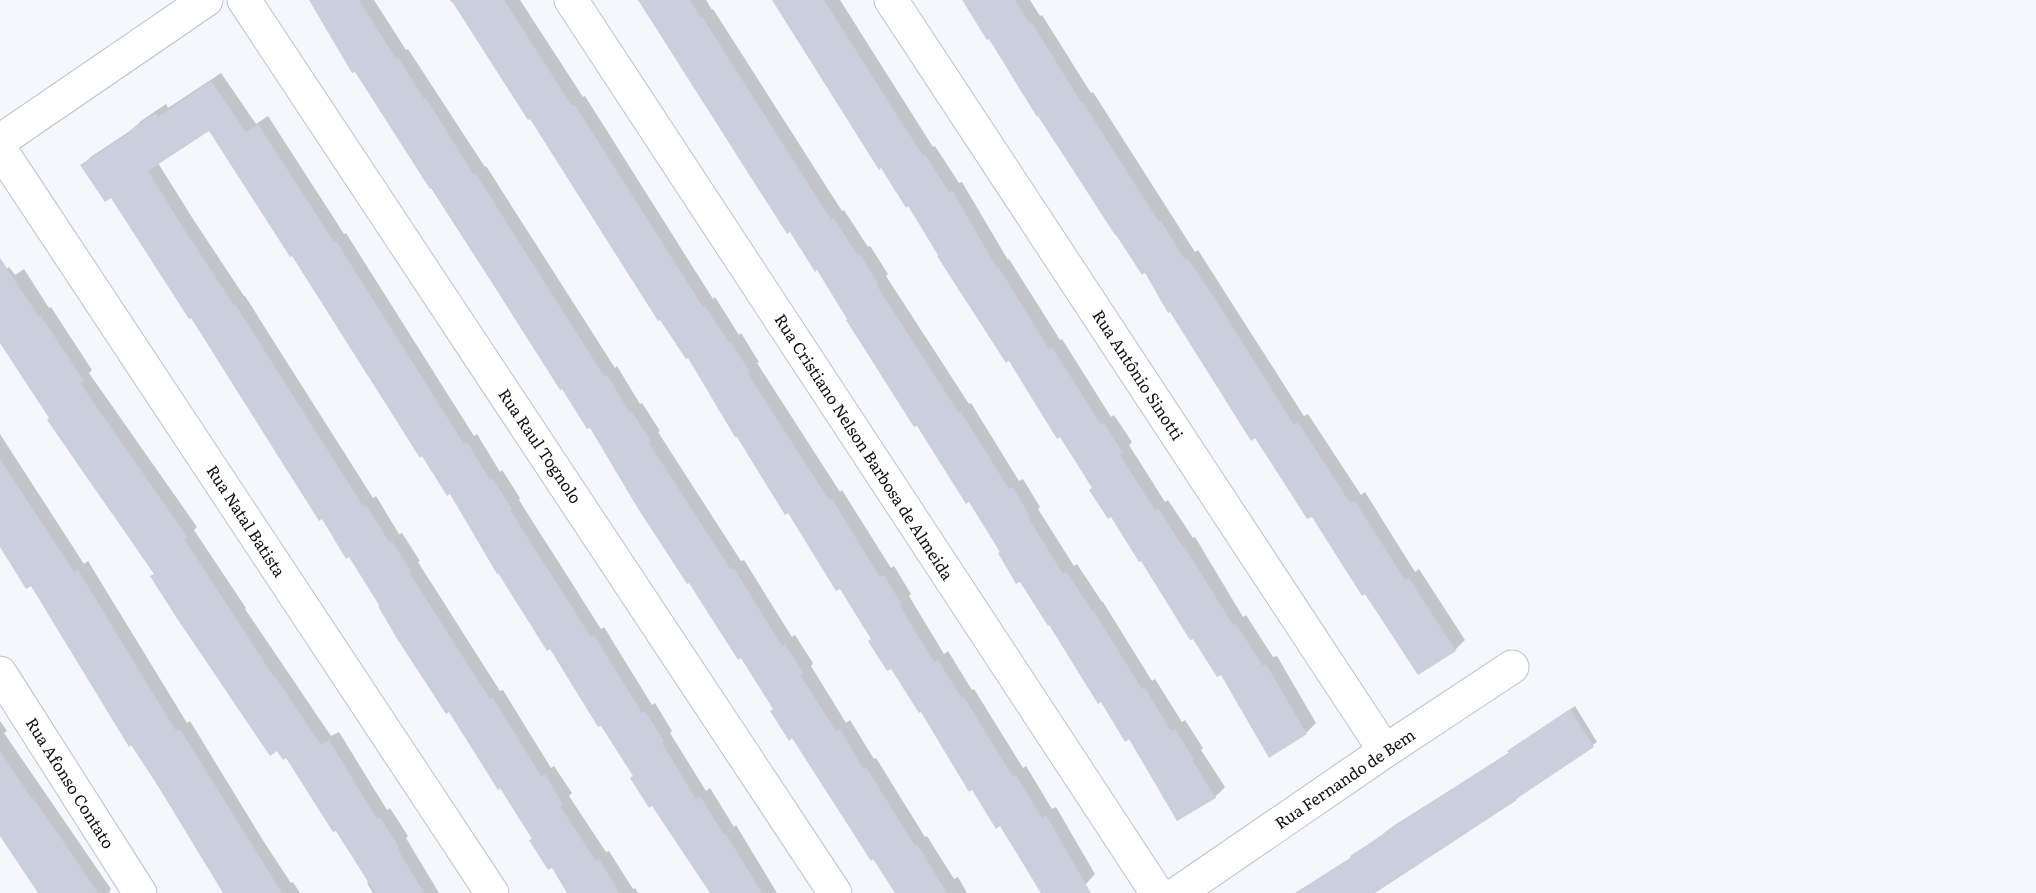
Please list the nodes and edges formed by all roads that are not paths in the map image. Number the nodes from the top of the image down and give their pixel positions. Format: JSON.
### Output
{"nodes":[{"id":1,"x":206,"y":0,"type":"edge"},
{"id":2,"x":244,"y":0,"type":"edge"},
{"id":3,"x":572,"y":0,"type":"edge"},
{"id":4,"x":891,"y":0,"type":"edge"},
{"id":5,"x":0,"y":141,"type":"edge"},
{"id":6,"x":0,"y":149,"type":"edge"},
{"id":7,"x":1512,"y":667,"type":"dead end"},
{"id":8,"x":0,"y":673,"type":"edge"},
{"id":9,"x":1385,"y":751,"type":"junction"},
{"id":10,"x":140,"y":893,"type":"edge"},
{"id":11,"x":492,"y":893,"type":"edge"},
{"id":12,"x":835,"y":893,"type":"edge"},
{"id":13,"x":1157,"y":893,"type":"edge"},
{"id":14,"x":1178,"y":893,"type":"edge"}],
"edges":[{"from":1,"to":5,"type":"street"},
{"from":2,"to":12,"type":"street","name":"Rua Raul Tognolo"},
{"from":3,"to":13,"type":"street","name":"Rua Cristiano Nelson Barbosa de Almeida"},
{"from":4,"to":9,"type":"street","name":"Rua Antônio Sinotti"},
{"from":6,"to":11,"type":"street","name":"Rua Natal Batista"},
{"from":7,"to":9,"type":"street","name":"Rua Fernando de Bem"},
{"from":8,"to":10,"type":"street","name":"Rua Afonso Contato"},
{"from":9,"to":14,"type":"street","name":"Rua Fernando de Bem"}]}
